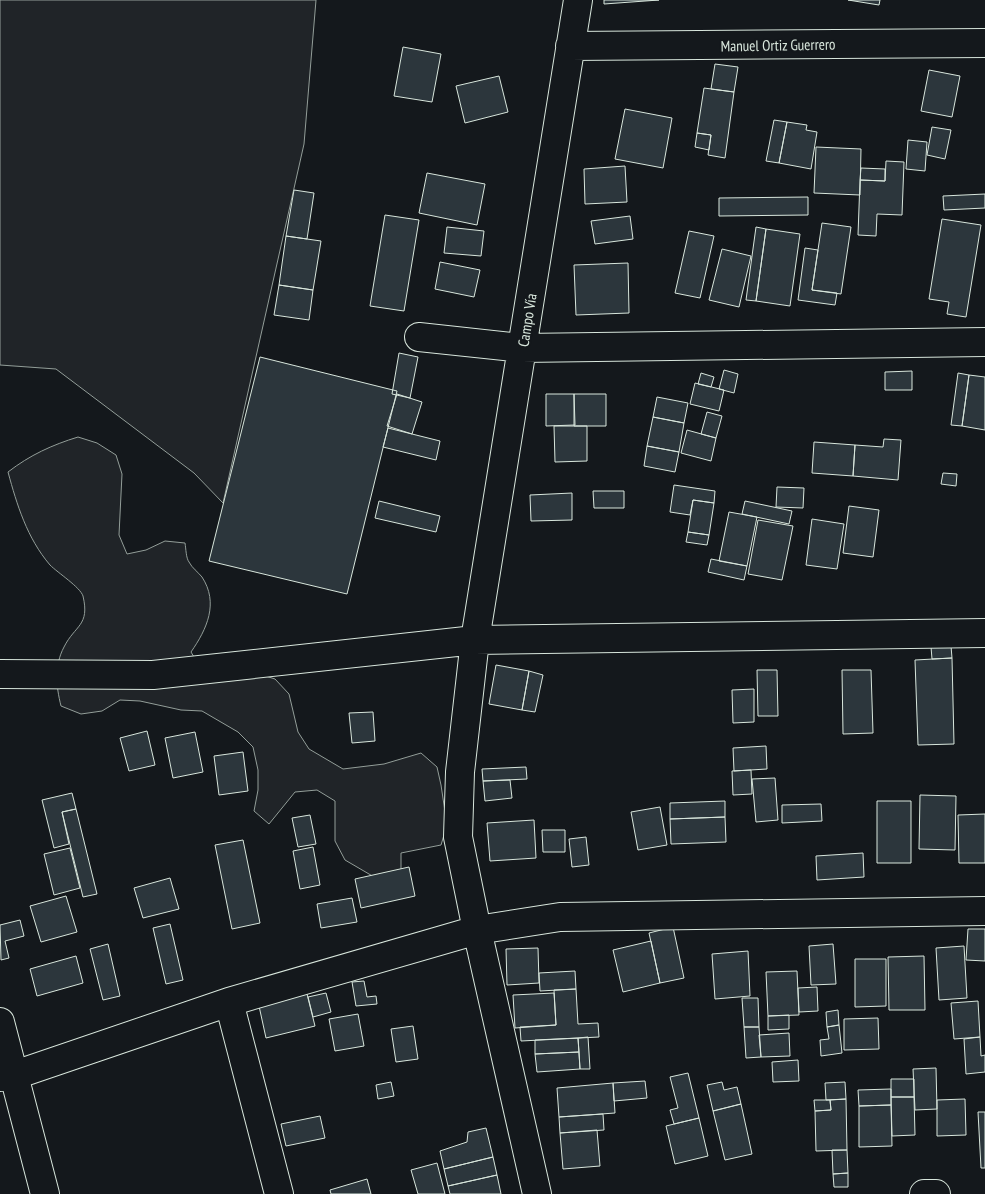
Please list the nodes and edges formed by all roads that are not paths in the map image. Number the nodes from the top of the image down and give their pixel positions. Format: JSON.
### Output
{"nodes":[{"id":1,"x":578,"y":0,"type":"edge"},
{"id":2,"x":985,"y":42,"type":"edge"},
{"id":3,"x":570,"y":46,"type":"junction"},
{"id":4,"x":419,"y":337,"type":"dead end"},
{"id":5,"x":985,"y":342,"type":"edge"},
{"id":6,"x":522,"y":348,"type":"junction"},
{"id":7,"x":985,"y":633,"type":"edge"},
{"id":8,"x":476,"y":640,"type":"junction"},
{"id":9,"x":0,"y":674,"type":"edge"},
{"id":10,"x":985,"y":911,"type":"edge"},
{"id":11,"x":477,"y":930,"type":"junction"},
{"id":12,"x":229,"y":1002,"type":"junction"},
{"id":13,"x":0,"y":1022,"type":"edge"},
{"id":14,"x":7,"y":1076,"type":"edge"},
{"id":15,"x":45,"y":1194,"type":"edge"},
{"id":16,"x":279,"y":1194,"type":"edge"},
{"id":17,"x":537,"y":1194,"type":"edge"},
{"id":18,"x":924,"y":1194,"type":"edge"},
{"id":19,"x":931,"y":1194,"type":"edge"},
{"id":20,"x":936,"y":1194,"type":"edge"}],
"edges":[{"from":1,"to":3,"type":"street","name":"Campo Vía"},
{"from":2,"to":3,"type":"street","name":"Manuel Ortiz Guerrero"},
{"from":3,"to":6,"type":"street","name":"Campo Vía"},
{"from":4,"to":6,"type":"street"},
{"from":5,"to":6,"type":"street"},
{"from":6,"to":8,"type":"street","name":"Campo Vía"},
{"from":7,"to":8,"type":"street"},
{"from":8,"to":9,"type":"street"},
{"from":8,"to":11,"type":"street","name":"Campo Vía"},
{"from":10,"to":11,"type":"street"},
{"from":11,"to":12,"type":"street"},
{"from":11,"to":17,"type":"street","name":"Campo Vía"},
{"from":12,"to":14,"type":"street"},
{"from":12,"to":16,"type":"street"},
{"from":13,"to":14,"type":"street"},
{"from":14,"to":15,"type":"street"},
{"from":18,"to":19,"type":"street"},
{"from":19,"to":20,"type":"street"}]}
